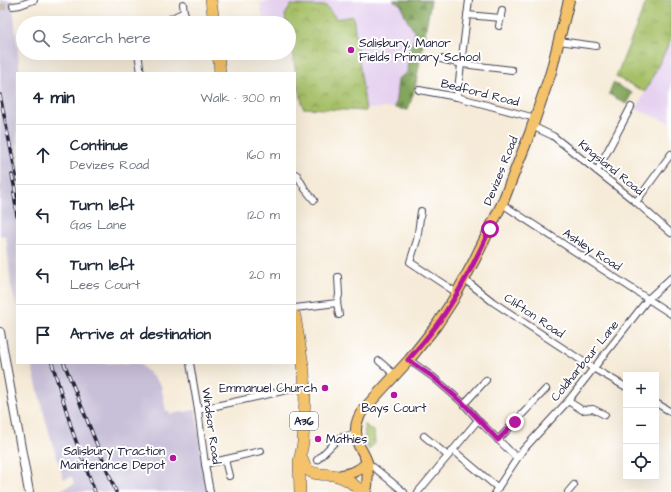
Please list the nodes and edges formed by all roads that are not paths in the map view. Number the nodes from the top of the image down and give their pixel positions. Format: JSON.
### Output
{"nodes":[{"id":1,"x":34,"y":0,"type":"edge"},
{"id":2,"x":211,"y":0,"type":"edge"},
{"id":3,"x":469,"y":0,"type":"edge"},
{"id":4,"x":569,"y":0,"type":"edge"},
{"id":5,"x":183,"y":4,"type":"dead end"},
{"id":6,"x":13,"y":6,"type":"tunnel mouth"},
{"id":7,"x":502,"y":10,"type":"dead end"},
{"id":8,"x":184,"y":12,"type":"junction"},
{"id":9,"x":467,"y":15,"type":"junction"},
{"id":10,"x":176,"y":16,"type":"edge"},
{"id":11,"x":186,"y":16,"type":"edge"},
{"id":12,"x":213,"y":16,"type":"edge"},
{"id":13,"x":501,"y":18,"type":"junction"},
{"id":14,"x":499,"y":26,"type":"dead end"},
{"id":15,"x":559,"y":41,"type":"junction"},
{"id":16,"x":596,"y":46,"type":"dead end"},
{"id":17,"x":441,"y":58,"type":"dead end"},
{"id":18,"x":139,"y":60,"type":"edge"},
{"id":19,"x":218,"y":60,"type":"edge"},
{"id":20,"x":462,"y":64,"type":"junction"},
{"id":21,"x":512,"y":70,"type":"dead end"},
{"id":22,"x":141,"y":72,"type":"edge"},
{"id":23,"x":219,"y":72,"type":"edge"},
{"id":24,"x":419,"y":90,"type":"dead end"},
{"id":25,"x":457,"y":97,"type":"junction"},
{"id":26,"x":631,"y":107,"type":"dead end"},
{"id":27,"x":534,"y":122,"type":"junction"},
{"id":28,"x":671,"y":154,"type":"edge"},
{"id":29,"x":597,"y":171,"type":"junction"},
{"id":30,"x":296,"y":174,"type":"edge"},
{"id":31,"x":314,"y":200,"type":"dead end"},
{"id":32,"x":636,"y":202,"type":"junction"},
{"id":33,"x":502,"y":204,"type":"junction"},
{"id":34,"x":421,"y":211,"type":"dead end"},
{"id":35,"x":671,"y":233,"type":"edge"},
{"id":36,"x":338,"y":277,"type":"dead end"},
{"id":37,"x":671,"y":278,"type":"edge"},
{"id":38,"x":464,"y":280,"type":"junction"},
{"id":39,"x":457,"y":293,"type":"junction"},
{"id":40,"x":648,"y":299,"type":"junction"},
{"id":41,"x":337,"y":303,"type":"junction"},
{"id":42,"x":296,"y":308,"type":"edge"},
{"id":43,"x":671,"y":314,"type":"edge"},
{"id":44,"x":339,"y":315,"type":"dead end"},
{"id":45,"x":296,"y":322,"type":"edge"},
{"id":46,"x":0,"y":332,"type":"edge"},
{"id":47,"x":408,"y":360,"type":"junction"},
{"id":48,"x":379,"y":361,"type":"dead end"},
{"id":49,"x":190,"y":364,"type":"edge"},
{"id":50,"x":594,"y":368,"type":"junction"},
{"id":51,"x":395,"y":375,"type":"junction"},
{"id":52,"x":486,"y":380,"type":"dead end"},
{"id":53,"x":623,"y":385,"type":"edge"},
{"id":54,"x":305,"y":386,"type":"junction"},
{"id":55,"x":546,"y":389,"type":"dead end"},
{"id":56,"x":568,"y":401,"type":"junction"},
{"id":57,"x":464,"y":404,"type":"junction"},
{"id":58,"x":659,"y":405,"type":"edge"},
{"id":59,"x":198,"y":410,"type":"junction"},
{"id":60,"x":671,"y":412,"type":"edge"},
{"id":61,"x":605,"y":415,"type":"dead end"},
{"id":62,"x":478,"y":420,"type":"junction"},
{"id":63,"x":356,"y":434,"type":"junction"},
{"id":64,"x":424,"y":436,"type":"dead end"},
{"id":65,"x":498,"y":440,"type":"junction"},
{"id":66,"x":453,"y":450,"type":"junction"},
{"id":67,"x":261,"y":451,"type":"dead end"},
{"id":68,"x":301,"y":456,"type":"junction"},
{"id":69,"x":448,"y":456,"type":"junction"},
{"id":70,"x":517,"y":458,"type":"junction"},
{"id":71,"x":225,"y":460,"type":"junction"},
{"id":72,"x":317,"y":460,"type":"dead end"},
{"id":73,"x":366,"y":462,"type":"junction"},
{"id":74,"x":205,"y":464,"type":"junction"},
{"id":75,"x":322,"y":474,"type":"junction"},
{"id":76,"x":382,"y":474,"type":"junction"},
{"id":77,"x":229,"y":476,"type":"dead end"},
{"id":78,"x":338,"y":476,"type":"junction"},
{"id":79,"x":368,"y":480,"type":"junction"},
{"id":80,"x":574,"y":485,"type":"dead end"},
{"id":81,"x":497,"y":490,"type":"edge"},
{"id":82,"x":30,"y":492,"type":"edge"},
{"id":83,"x":210,"y":492,"type":"edge"},
{"id":84,"x":301,"y":492,"type":"edge"},
{"id":85,"x":361,"y":492,"type":"edge"},
{"id":86,"x":366,"y":492,"type":"edge"},
{"id":87,"x":404,"y":492,"type":"edge"},
{"id":88,"x":418,"y":492,"type":"edge"},
{"id":89,"x":568,"y":492,"type":"edge"}],
"edges":[{"from":1,"to":6,"type":"street"},
{"from":2,"to":12,"type":"highway"},
{"from":3,"to":9,"type":"street"},
{"from":4,"to":15,"type":"main road","name":"Devizes Road"},
{"from":5,"to":8,"type":"street"},
{"from":7,"to":13,"type":"street"},
{"from":8,"to":10,"type":"street"},
{"from":8,"to":11,"type":"street"},
{"from":9,"to":13,"type":"street"},
{"from":9,"to":20,"type":"street"},
{"from":13,"to":14,"type":"street"},
{"from":15,"to":16,"type":"street"},
{"from":15,"to":27,"type":"main road","name":"Devizes Road"},
{"from":17,"to":20,"type":"street"},
{"from":18,"to":22,"type":"street"},
{"from":19,"to":23,"type":"highway"},
{"from":20,"to":21,"type":"street"},
{"from":20,"to":25,"type":"street"},
{"from":24,"to":25,"type":"street","name":"Bedford Road"},
{"from":25,"to":27,"type":"street","name":"Bedford Road"},
{"from":26,"to":29,"type":"street"},
{"from":27,"to":29,"type":"street","name":"Kingsland Road"},
{"from":27,"to":33,"type":"main road","name":"Devizes Road"},
{"from":28,"to":32,"type":"street"},
{"from":29,"to":32,"type":"street","name":"Kingsland Road"},
{"from":30,"to":31,"type":"street"},
{"from":32,"to":35,"type":"street","name":"Kingsland Road"},
{"from":33,"to":38,"type":"main road","name":"Devizes Road"},
{"from":33,"to":40,"type":"street","name":"Ashley Road"},
{"from":34,"to":39,"type":"street"},
{"from":36,"to":41,"type":"street"},
{"from":37,"to":40,"type":"street","name":"Coldharbour Lane"},
{"from":38,"to":39,"type":"main road","name":"Devizes Road"},
{"from":38,"to":50,"type":"street","name":"Clifton Road"},
{"from":39,"to":47,"type":"main road","name":"Devizes Road"},
{"from":40,"to":43,"type":"street","name":"Ashley Road"},
{"from":40,"to":50,"type":"street","name":"Coldharbour Lane"},
{"from":41,"to":42,"type":"street"},
{"from":41,"to":44,"type":"street"},
{"from":45,"to":54,"type":"highway","number":"A36"},
{"from":46,"to":82,"type":"street"},
{"from":47,"to":51,"type":"main road","name":"Devizes Road"},
{"from":47,"to":57,"type":"street"},
{"from":48,"to":51,"type":"street"},
{"from":49,"to":59,"type":"street","name":"Windsor Road"},
{"from":50,"to":53,"type":"street","name":"Clifton Road"},
{"from":50,"to":56,"type":"street","name":"Coldharbour Lane"},
{"from":51,"to":63,"type":"main road","name":"Devizes Road"},
{"from":52,"to":57,"type":"street"},
{"from":54,"to":59,"type":"street"},
{"from":54,"to":68,"type":"highway","number":"A36"},
{"from":55,"to":65,"type":"street"},
{"from":56,"to":61,"type":"street"},
{"from":56,"to":70,"type":"street","name":"Coldharbour Lane"},
{"from":57,"to":62,"type":"street"},
{"from":58,"to":60,"type":"street"},
{"from":59,"to":74,"type":"street","name":"Windsor Road"},
{"from":62,"to":65,"type":"street"},
{"from":62,"to":66,"type":"street"},
{"from":63,"to":72,"type":"street"},
{"from":63,"to":73,"type":"main road","name":"Devizes Road"},
{"from":64,"to":69,"type":"street"},
{"from":65,"to":70,"type":"street"},
{"from":66,"to":69,"type":"street"},
{"from":66,"to":81,"type":"street"},
{"from":67,"to":71,"type":"street"},
{"from":68,"to":75,"type":"highway"},
{"from":68,"to":84,"type":"highway","number":"A36"},
{"from":69,"to":88,"type":"street"},
{"from":70,"to":81,"type":"street","name":"Coldharbour Lane"},
{"from":71,"to":74,"type":"street"},
{"from":71,"to":77,"type":"street"},
{"from":73,"to":76,"type":"street"},
{"from":73,"to":78,"type":"main road"},
{"from":73,"to":79,"type":"main road","name":"Devizes Road"},
{"from":74,"to":83,"type":"street","name":"Windsor Road"},
{"from":75,"to":78,"type":"highway"},
{"from":75,"to":84,"type":"highway","number":"A36"},
{"from":76,"to":79,"type":"street"},
{"from":76,"to":87,"type":"street"},
{"from":78,"to":85,"type":"highway"},
{"from":79,"to":86,"type":"main road","name":"Devizes Road"},
{"from":80,"to":89,"type":"street"}]}
